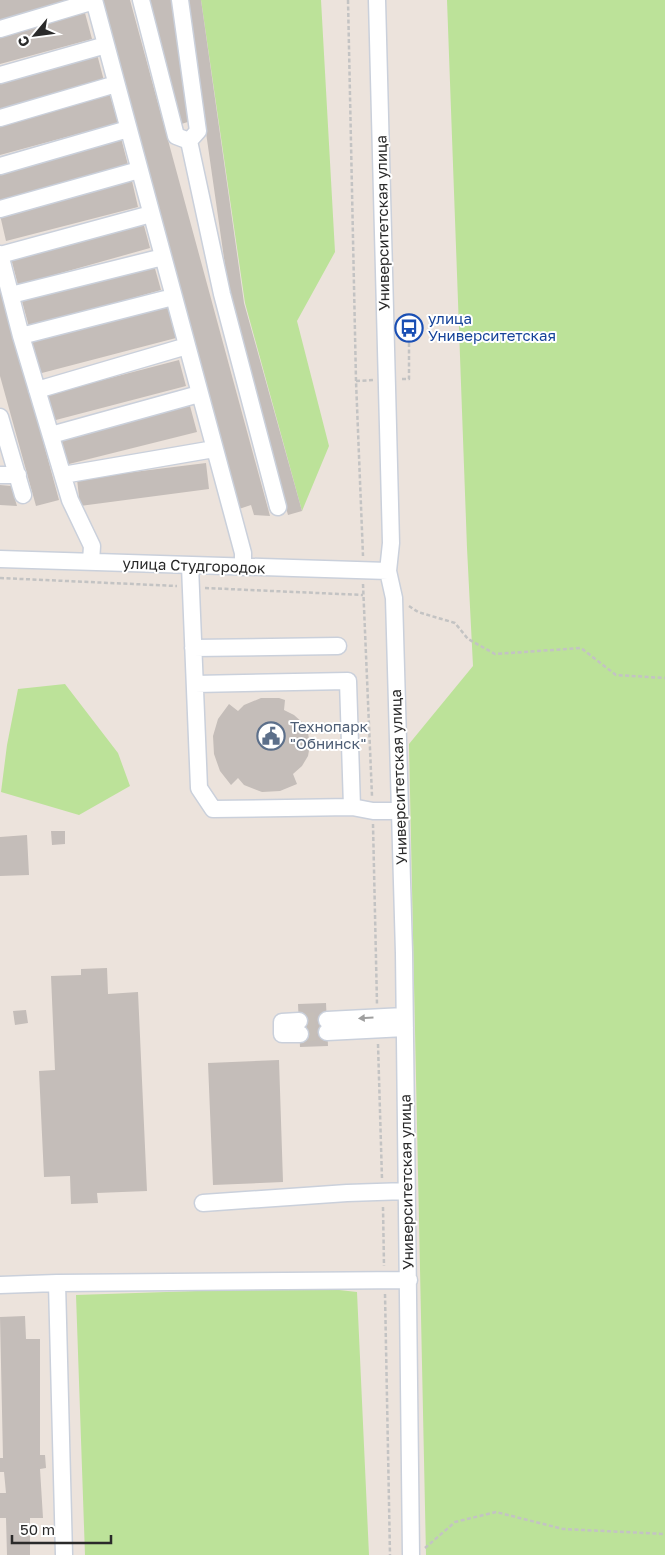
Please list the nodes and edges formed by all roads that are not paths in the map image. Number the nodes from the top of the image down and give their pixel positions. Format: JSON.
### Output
{"nodes":[{"id":1,"x":141,"y":0,"type":"edge"},
{"id":2,"x":180,"y":0,"type":"edge"},
{"id":3,"x":377,"y":0,"type":"edge"},
{"id":4,"x":94,"y":1,"type":"edge"},
{"id":5,"x":0,"y":29,"type":"edge"},
{"id":6,"x":106,"y":45,"type":"junction"},
{"id":7,"x":0,"y":75,"type":"edge"},
{"id":8,"x":116,"y":84,"type":"junction"},
{"id":9,"x":0,"y":118,"type":"edge"},
{"id":10,"x":128,"y":129,"type":"junction"},
{"id":11,"x":189,"y":141,"type":"junction"},
{"id":12,"x":0,"y":166,"type":"edge"},
{"id":13,"x":139,"y":170,"type":"junction"},
{"id":14,"x":0,"y":208,"type":"edge"},
{"id":15,"x":151,"y":214,"type":"junction"},
{"id":16,"x":0,"y":255,"type":"edge"},
{"id":17,"x":163,"y":257,"type":"junction"},
{"id":18,"x":11,"y":296,"type":"junction"},
{"id":19,"x":173,"y":297,"type":"junction"},
{"id":20,"x":21,"y":336,"type":"junction"},
{"id":21,"x":187,"y":346,"type":"junction"},
{"id":22,"x":37,"y":390,"type":"junction"},
{"id":23,"x":199,"y":394,"type":"junction"},
{"id":24,"x":1,"y":421,"type":"edge"},
{"id":25,"x":51,"y":435,"type":"junction"},
{"id":26,"x":214,"y":449,"type":"junction"},
{"id":27,"x":0,"y":475,"type":"edge"},
{"id":28,"x":18,"y":475,"type":"junction"},
{"id":29,"x":63,"y":475,"type":"junction"},
{"id":30,"x":23,"y":495,"type":"dead end"},
{"id":31,"x":278,"y":507,"type":"dead end"},
{"id":32,"x":0,"y":559,"type":"edge"},
{"id":33,"x":91,"y":562,"type":"junction"},
{"id":34,"x":190,"y":566,"type":"junction"},
{"id":35,"x":243,"y":567,"type":"junction"},
{"id":36,"x":388,"y":571,"type":"junction"},
{"id":37,"x":338,"y":646,"type":"dead end"},
{"id":38,"x":193,"y":648,"type":"junction"},
{"id":39,"x":195,"y":684,"type":"junction"},
{"id":40,"x":352,"y":807,"type":"junction"},
{"id":41,"x":399,"y":811,"type":"junction"},
{"id":42,"x":404,"y":1022,"type":"junction"},
{"id":43,"x":327,"y":1026,"type":"tunnel mouth"},
{"id":44,"x":407,"y":1191,"type":"junction"},
{"id":45,"x":203,"y":1203,"type":"dead end"},
{"id":46,"x":409,"y":1280,"type":"junction"},
{"id":47,"x":56,"y":1283,"type":"junction"},
{"id":48,"x":0,"y":1285,"type":"edge"},
{"id":49,"x":418,"y":1552,"type":"edge"},
{"id":50,"x":64,"y":1555,"type":"edge"}],
"edges":[{"from":1,"to":11,"type":"street"},
{"from":2,"to":11,"type":"street"},
{"from":3,"to":36,"type":"street","name":"Университетская улица"},
{"from":4,"to":5,"type":"street"},
{"from":4,"to":6,"type":"street"},
{"from":6,"to":7,"type":"street"},
{"from":6,"to":8,"type":"street"},
{"from":8,"to":9,"type":"street"},
{"from":8,"to":10,"type":"street"},
{"from":10,"to":12,"type":"street"},
{"from":10,"to":13,"type":"street"},
{"from":11,"to":31,"type":"street"},
{"from":13,"to":14,"type":"street"},
{"from":13,"to":15,"type":"street"},
{"from":15,"to":16,"type":"street"},
{"from":15,"to":17,"type":"street"},
{"from":16,"to":18,"type":"street"},
{"from":17,"to":18,"type":"street"},
{"from":17,"to":19,"type":"street"},
{"from":18,"to":20,"type":"street"},
{"from":19,"to":20,"type":"street"},
{"from":19,"to":21,"type":"street"},
{"from":20,"to":22,"type":"street"},
{"from":21,"to":22,"type":"street"},
{"from":21,"to":23,"type":"street"},
{"from":22,"to":25,"type":"street"},
{"from":23,"to":25,"type":"street"},
{"from":23,"to":26,"type":"street"},
{"from":24,"to":28,"type":"street"},
{"from":25,"to":29,"type":"street"},
{"from":26,"to":29,"type":"street"},
{"from":26,"to":35,"type":"street"},
{"from":27,"to":28,"type":"street"},
{"from":28,"to":30,"type":"street"},
{"from":29,"to":33,"type":"street"},
{"from":32,"to":33,"type":"street","name":"улица Студгородок"},
{"from":33,"to":34,"type":"street","name":"улица Студгородок"},
{"from":34,"to":35,"type":"street","name":"улица Студгородок"},
{"from":34,"to":38,"type":"street"},
{"from":35,"to":36,"type":"street","name":"улица Студгородок"},
{"from":36,"to":41,"type":"street","name":"Университетская улица"},
{"from":37,"to":38,"type":"street"},
{"from":38,"to":39,"type":"street"},
{"from":39,"to":40,"type":"street"},
{"from":39,"to":40,"type":"street"},
{"from":40,"to":41,"type":"street"},
{"from":41,"to":42,"type":"street","name":"Университетская улица"},
{"from":42,"to":43,"type":"street"},
{"from":42,"to":44,"type":"street","name":"Университетская улица"},
{"from":44,"to":45,"type":"street"},
{"from":44,"to":46,"type":"street","name":"Университетская улица"},
{"from":46,"to":47,"type":"street"},
{"from":46,"to":49,"type":"street","name":"Университетская улица"},
{"from":47,"to":48,"type":"street"},
{"from":47,"to":50,"type":"street"}]}
